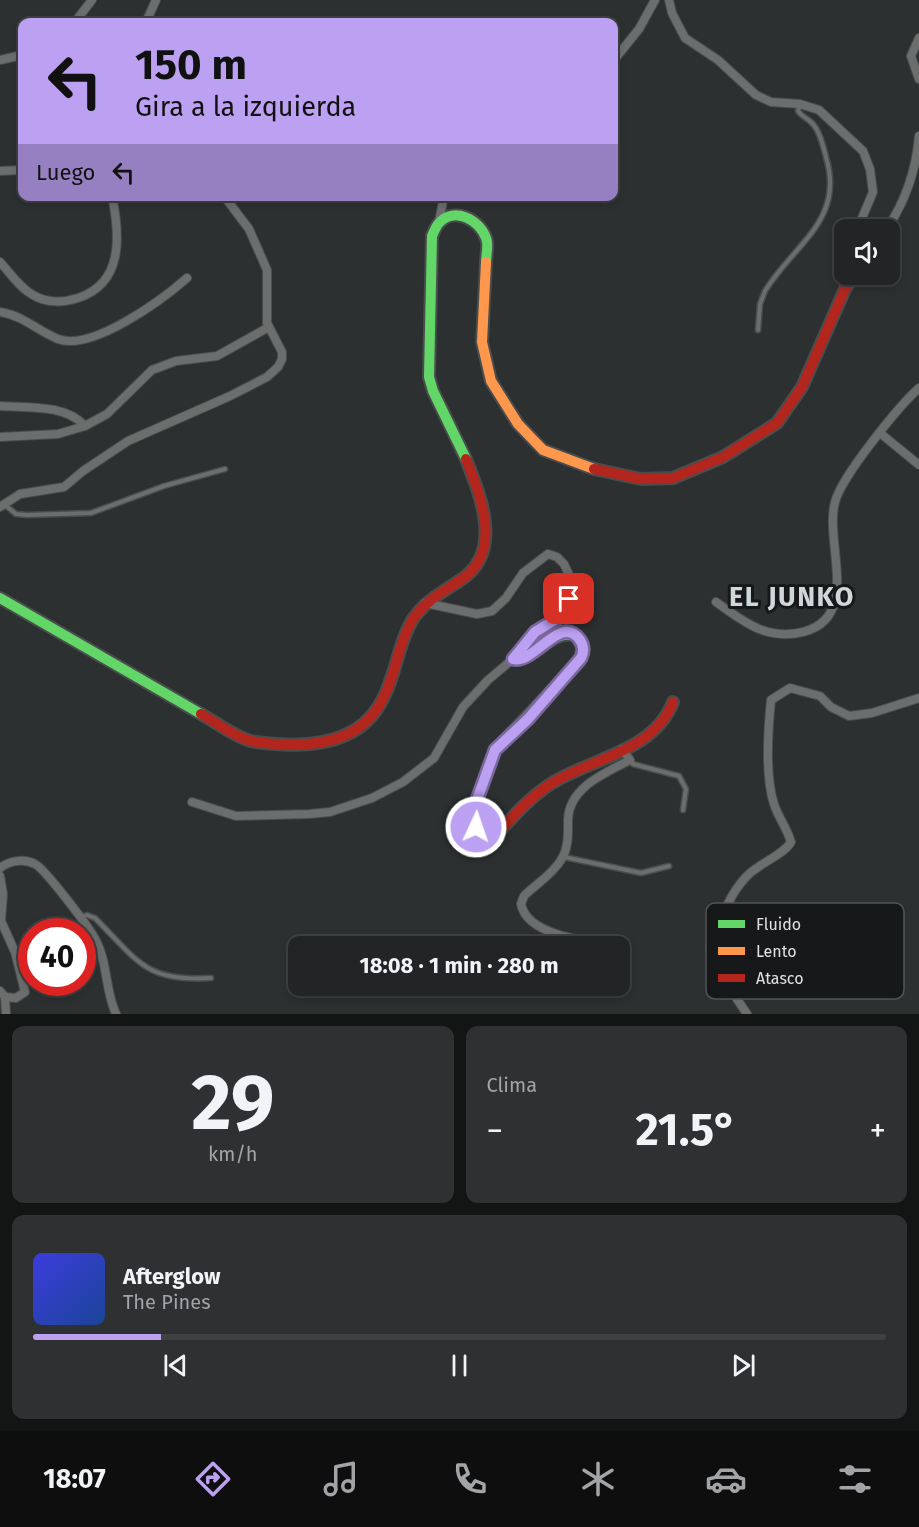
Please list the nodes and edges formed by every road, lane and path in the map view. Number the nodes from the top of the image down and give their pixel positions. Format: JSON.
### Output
{"nodes":[{"id":1,"x":92,"y":0,"type":"edge"},
{"id":2,"x":156,"y":0,"type":"edge"},
{"id":3,"x":655,"y":0,"type":"edge"},
{"id":4,"x":669,"y":0,"type":"edge"},
{"id":5,"x":78,"y":18,"type":"edge"},
{"id":6,"x":148,"y":18,"type":"edge"},
{"id":7,"x":919,"y":38,"type":"edge"},
{"id":8,"x":618,"y":55,"type":"edge"},
{"id":9,"x":18,"y":56,"type":"edge"},
{"id":10,"x":0,"y":60,"type":"edge"},
{"id":11,"x":919,"y":79,"type":"edge"},
{"id":12,"x":800,"y":104,"type":"junction"},
{"id":13,"x":919,"y":136,"type":"edge"},
{"id":14,"x":18,"y":170,"type":"edge"},
{"id":15,"x":0,"y":171,"type":"edge"},
{"id":16,"x":112,"y":201,"type":"edge"},
{"id":17,"x":228,"y":201,"type":"edge"},
{"id":18,"x":443,"y":201,"type":"edge"},
{"id":19,"x":862,"y":219,"type":"edge"},
{"id":20,"x":893,"y":219,"type":"edge"},
{"id":21,"x":439,"y":222,"type":"junction"},
{"id":22,"x":0,"y":262,"type":"edge"},
{"id":23,"x":187,"y":278,"type":"dead end"},
{"id":24,"x":845,"y":285,"type":"edge"},
{"id":25,"x":848,"y":285,"type":"edge"},
{"id":26,"x":845,"y":289,"type":"junction"},
{"id":27,"x":0,"y":312,"type":"edge"},
{"id":28,"x":269,"y":327,"type":"junction"},
{"id":29,"x":758,"y":330,"type":"dead end"},
{"id":30,"x":919,"y":388,"type":"edge"},
{"id":31,"x":0,"y":406,"type":"edge"},
{"id":32,"x":85,"y":426,"type":"junction"},
{"id":33,"x":880,"y":433,"type":"junction"},
{"id":34,"x":0,"y":437,"type":"edge"},
{"id":35,"x":919,"y":465,"type":"edge"},
{"id":36,"x":225,"y":469,"type":"dead end"},
{"id":37,"x":2,"y":505,"type":"edge"},
{"id":38,"x":0,"y":598,"type":"edge"},
{"id":39,"x":716,"y":602,"type":"dead end"},
{"id":40,"x":425,"y":603,"type":"junction"},
{"id":41,"x":513,"y":659,"type":"junction"},
{"id":42,"x":919,"y":698,"type":"edge"},
{"id":43,"x":673,"y":702,"type":"dead end"},
{"id":44,"x":622,"y":749,"type":"junction"},
{"id":45,"x":630,"y":760,"type":"junction"},
{"id":46,"x":192,"y":802,"type":"dead end"},
{"id":47,"x":682,"y":810,"type":"dead end"},
{"id":48,"x":563,"y":857,"type":"junction"},
{"id":49,"x":669,"y":866,"type":"dead end"},
{"id":50,"x":0,"y":868,"type":"edge"},
{"id":51,"x":0,"y":876,"type":"edge"},
{"id":52,"x":728,"y":903,"type":"edge"},
{"id":53,"x":80,"y":918,"type":"joint"},
{"id":54,"x":95,"y":918,"type":"edge"},
{"id":55,"x":96,"y":919,"type":"edge"},
{"id":56,"x":560,"y":936,"type":"edge"},
{"id":57,"x":96,"y":943,"type":"edge"},
{"id":58,"x":211,"y":978,"type":"dead end"},
{"id":59,"x":3,"y":994,"type":"edge"},
{"id":60,"x":737,"y":999,"type":"edge"},
{"id":61,"x":6,"y":1014,"type":"edge"},
{"id":62,"x":116,"y":1014,"type":"edge"},
{"id":63,"x":747,"y":1014,"type":"edge"}],
"edges":[{"from":1,"to":5,"type":"street"},
{"from":2,"to":6,"type":"street"},
{"from":3,"to":8,"type":"street"},
{"from":4,"to":12,"type":"street"},
{"from":7,"to":11,"type":"street"},
{"from":9,"to":10,"type":"street"},
{"from":12,"to":19,"type":"street"},
{"from":12,"to":29,"type":"lane"},
{"from":13,"to":20,"type":"street"},
{"from":14,"to":15,"type":"street"},
{"from":16,"to":22,"type":"street"},
{"from":17,"to":28,"type":"street"},
{"from":18,"to":21,"type":"street"},
{"from":21,"to":26,"type":"street"},
{"from":21,"to":40,"type":"street"},
{"from":23,"to":27,"type":"street"},
{"from":24,"to":26,"type":"street"},
{"from":25,"to":26,"type":"street"},
{"from":28,"to":32,"type":"street"},
{"from":28,"to":37,"type":"street"},
{"from":30,"to":33,"type":"street"},
{"from":31,"to":32,"type":"street"},
{"from":32,"to":34,"type":"street"},
{"from":33,"to":35,"type":"street"},
{"from":33,"to":39,"type":"street"},
{"from":36,"to":37,"type":"lane"},
{"from":38,"to":40,"type":"street"},
{"from":40,"to":41,"type":"street"},
{"from":41,"to":44,"type":"street"},
{"from":41,"to":46,"type":"street"},
{"from":42,"to":52,"type":"street"},
{"from":43,"to":44,"type":"street"},
{"from":44,"to":45,"type":"street"},
{"from":45,"to":47,"type":"lane"},
{"from":45,"to":48,"type":"street"},
{"from":48,"to":49,"type":"lane"},
{"from":48,"to":56,"type":"street"},
{"from":50,"to":53,"type":"street"},
{"from":51,"to":59,"type":"street"},
{"from":53,"to":54,"type":"lane"},
{"from":55,"to":58,"type":"lane"},
{"from":57,"to":62,"type":"street"},
{"from":59,"to":61,"type":"street"},
{"from":60,"to":63,"type":"street"}]}
